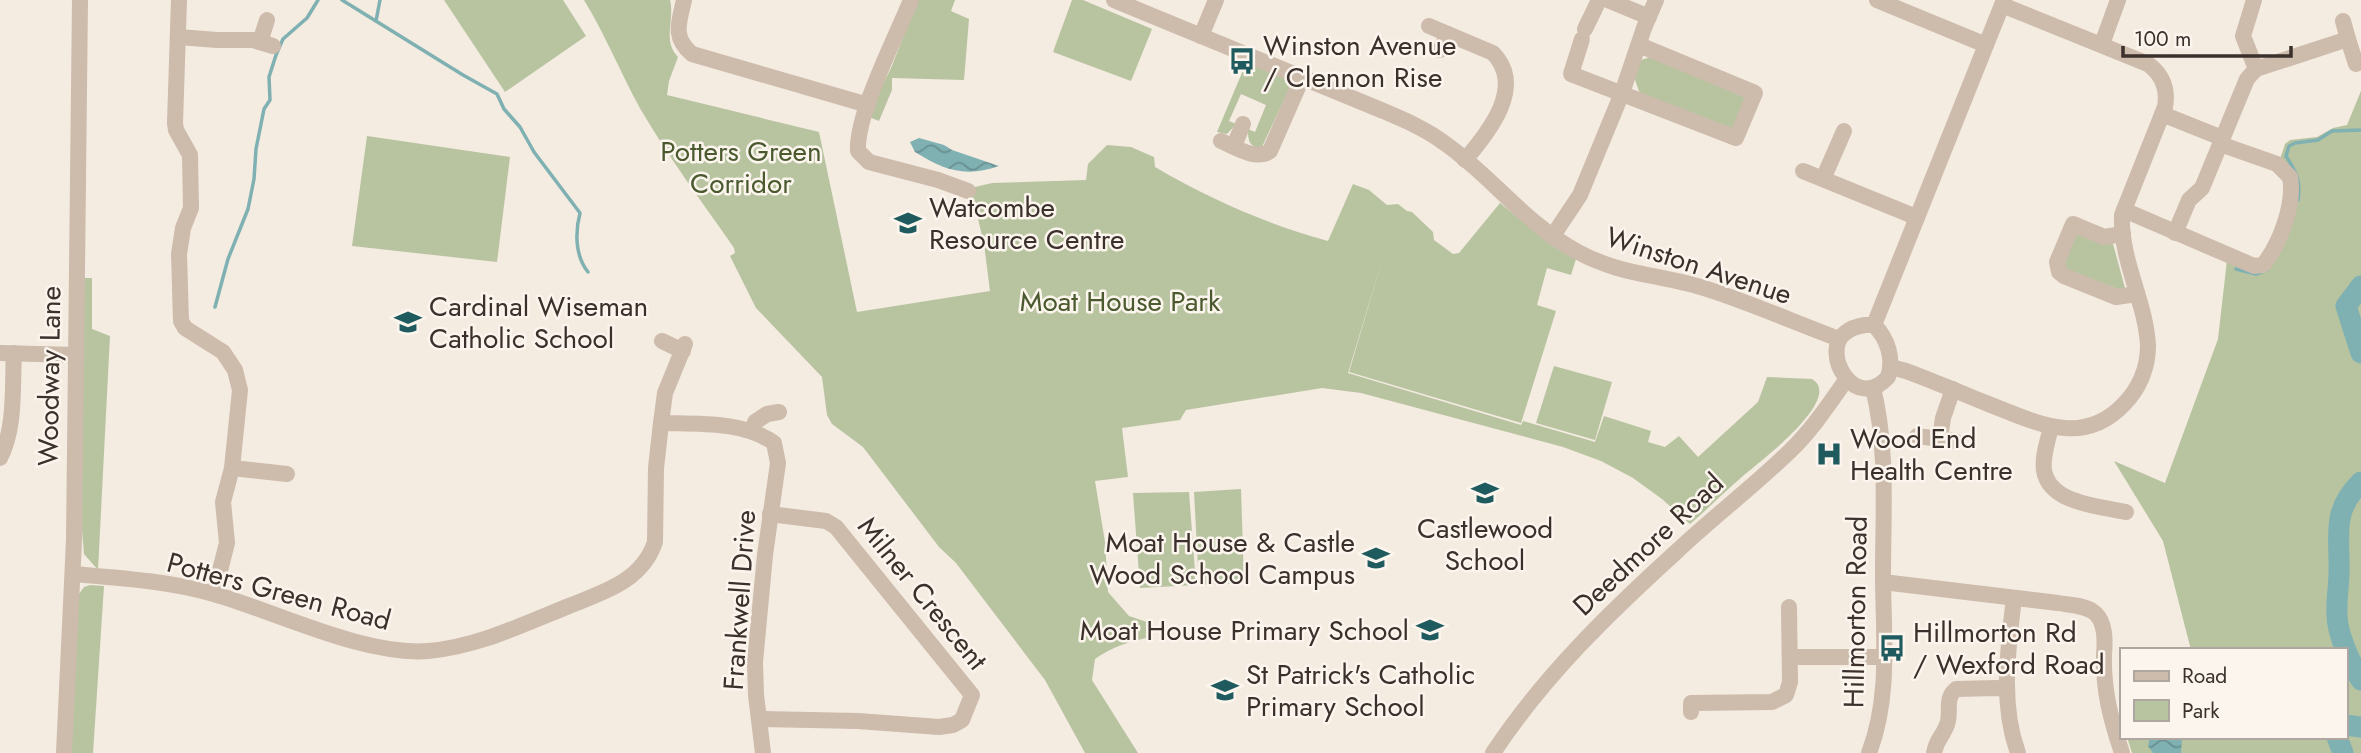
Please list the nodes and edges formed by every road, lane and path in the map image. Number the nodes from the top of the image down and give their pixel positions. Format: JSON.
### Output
{"nodes":[{"id":1,"x":80,"y":0,"type":"edge"},
{"id":2,"x":179,"y":0,"type":"edge"},
{"id":3,"x":684,"y":0,"type":"edge"},
{"id":4,"x":911,"y":0,"type":"edge"},
{"id":5,"x":1114,"y":0,"type":"edge"},
{"id":6,"x":1216,"y":0,"type":"edge"},
{"id":7,"x":1598,"y":0,"type":"edge"},
{"id":8,"x":1608,"y":0,"type":"edge"},
{"id":9,"x":1656,"y":0,"type":"edge"},
{"id":10,"x":1877,"y":0,"type":"edge"},
{"id":11,"x":2118,"y":0,"type":"edge"},
{"id":12,"x":2254,"y":0,"type":"edge"},
{"id":13,"x":1896,"y":3,"type":"edge"},
{"id":14,"x":2003,"y":3,"type":"edge"},
{"id":15,"x":1648,"y":18,"type":"junction"},
{"id":16,"x":267,"y":20,"type":"dead end"},
{"id":17,"x":2343,"y":21,"type":"dead end"},
{"id":18,"x":1429,"y":26,"type":"dead end"},
{"id":19,"x":1448,"y":33,"type":"junction"},
{"id":20,"x":1201,"y":36,"type":"junction"},
{"id":21,"x":178,"y":37,"type":"junction"},
{"id":22,"x":2348,"y":39,"type":"junction"},
{"id":23,"x":2102,"y":44,"type":"junction"},
{"id":24,"x":1639,"y":45,"type":"junction"},
{"id":25,"x":1986,"y":45,"type":"junction"},
{"id":26,"x":1440,"y":50,"type":"dead end"},
{"id":27,"x":2356,"y":64,"type":"dead end"},
{"id":28,"x":2256,"y":69,"type":"junction"},
{"id":29,"x":1302,"y":78,"type":"junction"},
{"id":30,"x":1622,"y":93,"type":"junction"},
{"id":31,"x":1755,"y":93,"type":"junction"},
{"id":32,"x":1772,"y":98,"type":"dead end"},
{"id":33,"x":868,"y":105,"type":"junction"},
{"id":34,"x":2162,"y":114,"type":"junction"},
{"id":35,"x":1243,"y":124,"type":"dead end"},
{"id":36,"x":1844,"y":131,"type":"dead end"},
{"id":37,"x":1736,"y":138,"type":"junction"},
{"id":38,"x":2221,"y":141,"type":"junction"},
{"id":39,"x":1752,"y":146,"type":"dead end"},
{"id":40,"x":1465,"y":160,"type":"junction"},
{"id":41,"x":1803,"y":171,"type":"dead end"},
{"id":42,"x":1823,"y":179,"type":"junction"},
{"id":43,"x":968,"y":191,"type":"dead end"},
{"id":44,"x":2124,"y":210,"type":"junction"},
{"id":45,"x":1916,"y":217,"type":"junction"},
{"id":46,"x":2175,"y":233,"type":"junction"},
{"id":47,"x":2123,"y":234,"type":"junction"},
{"id":48,"x":1552,"y":237,"type":"junction"},
{"id":49,"x":2137,"y":294,"type":"junction"},
{"id":50,"x":1874,"y":325,"type":"junction"},
{"id":51,"x":1839,"y":340,"type":"junction"},
{"id":52,"x":663,"y":341,"type":"dead end"},
{"id":53,"x":7,"y":353,"type":"edge"},
{"id":54,"x":75,"y":355,"type":"junction"},
{"id":55,"x":1891,"y":367,"type":"junction"},
{"id":56,"x":1846,"y":380,"type":"junction"},
{"id":57,"x":1873,"y":388,"type":"junction"},
{"id":58,"x":1954,"y":390,"type":"junction"},
{"id":59,"x":779,"y":412,"type":"dead end"},
{"id":60,"x":661,"y":423,"type":"junction"},
{"id":61,"x":2051,"y":427,"type":"junction"},
{"id":62,"x":753,"y":432,"type":"junction"},
{"id":63,"x":1917,"y":436,"type":"dead end"},
{"id":64,"x":0,"y":458,"type":"edge"},
{"id":65,"x":232,"y":468,"type":"junction"},
{"id":66,"x":287,"y":474,"type":"dead end"},
{"id":67,"x":2126,"y":512,"type":"dead end"},
{"id":68,"x":771,"y":514,"type":"junction"},
{"id":69,"x":73,"y":574,"type":"junction"},
{"id":70,"x":1883,"y":582,"type":"junction"},
{"id":71,"x":214,"y":594,"type":"junction"},
{"id":72,"x":2014,"y":598,"type":"junction"},
{"id":73,"x":1789,"y":607,"type":"dead end"},
{"id":74,"x":1790,"y":657,"type":"junction"},
{"id":75,"x":1884,"y":657,"type":"junction"},
{"id":76,"x":2007,"y":691,"type":"junction"},
{"id":77,"x":1691,"y":712,"type":"dead end"},
{"id":78,"x":759,"y":719,"type":"junction"},
{"id":79,"x":64,"y":753,"type":"edge"},
{"id":80,"x":763,"y":753,"type":"edge"},
{"id":81,"x":1493,"y":753,"type":"edge"},
{"id":82,"x":1869,"y":753,"type":"edge"},
{"id":83,"x":1934,"y":753,"type":"edge"},
{"id":84,"x":2018,"y":753,"type":"edge"},
{"id":85,"x":2122,"y":753,"type":"edge"}],
"edges":[{"from":1,"to":54,"type":"street","name":"Woodway Lane"},
{"from":2,"to":21,"type":"street"},
{"from":3,"to":33,"type":"street"},
{"from":4,"to":33,"type":"street"},
{"from":5,"to":20,"type":"street","name":"Winston Avenue"},
{"from":6,"to":20,"type":"street"},
{"from":7,"to":30,"type":"street"},
{"from":8,"to":15,"type":"street"},
{"from":9,"to":15,"type":"street"},
{"from":10,"to":13,"type":"street"},
{"from":11,"to":23,"type":"street"},
{"from":12,"to":28,"type":"street"},
{"from":13,"to":25,"type":"street"},
{"from":14,"to":23,"type":"street"},
{"from":14,"to":25,"type":"street"},
{"from":15,"to":24,"type":"street"},
{"from":16,"to":21,"type":"street"},
{"from":17,"to":22,"type":"street"},
{"from":18,"to":19,"type":"street"},
{"from":19,"to":26,"type":"street"},
{"from":19,"to":40,"type":"street"},
{"from":20,"to":29,"type":"street","name":"Winston Avenue"},
{"from":21,"to":65,"type":"street"},
{"from":22,"to":27,"type":"street"},
{"from":22,"to":28,"type":"street"},
{"from":23,"to":34,"type":"street"},
{"from":24,"to":30,"type":"street"},
{"from":24,"to":31,"type":"street"},
{"from":25,"to":45,"type":"street"},
{"from":28,"to":38,"type":"street"},
{"from":29,"to":35,"type":"street"},
{"from":29,"to":40,"type":"street","name":"Winston Avenue"},
{"from":30,"to":37,"type":"street"},
{"from":30,"to":48,"type":"street"},
{"from":31,"to":32,"type":"street"},
{"from":31,"to":37,"type":"street"},
{"from":33,"to":43,"type":"street"},
{"from":34,"to":38,"type":"street"},
{"from":34,"to":44,"type":"street"},
{"from":36,"to":42,"type":"street"},
{"from":37,"to":39,"type":"street"},
{"from":38,"to":46,"type":"street"},
{"from":38,"to":46,"type":"street"},
{"from":40,"to":48,"type":"street","name":"Winston Avenue"},
{"from":41,"to":42,"type":"street"},
{"from":42,"to":45,"type":"street"},
{"from":44,"to":46,"type":"street"},
{"from":44,"to":47,"type":"street"},
{"from":45,"to":50,"type":"street"},
{"from":47,"to":49,"type":"street"},
{"from":47,"to":49,"type":"street"},
{"from":48,"to":51,"type":"street","name":"Winston Avenue"},
{"from":49,"to":61,"type":"street"},
{"from":50,"to":51,"type":"street"},
{"from":50,"to":55,"type":"street"},
{"from":51,"to":56,"type":"street"},
{"from":52,"to":60,"type":"street","name":"Potters Green Road"},
{"from":53,"to":54,"type":"street"},
{"from":53,"to":64,"type":"street"},
{"from":54,"to":69,"type":"street","name":"Woodway Lane"},
{"from":55,"to":57,"type":"street"},
{"from":55,"to":58,"type":"street"},
{"from":56,"to":57,"type":"street"},
{"from":56,"to":81,"type":"street","name":"Deedmore Road"},
{"from":57,"to":70,"type":"street","name":"Hillmorton Road"},
{"from":58,"to":61,"type":"street"},
{"from":58,"to":63,"type":"street"},
{"from":59,"to":62,"type":"street"},
{"from":60,"to":62,"type":"street"},
{"from":60,"to":71,"type":"street","name":"Potters Green Road"},
{"from":61,"to":67,"type":"street"},
{"from":62,"to":68,"type":"street","name":"Frankwell Drive"},
{"from":65,"to":66,"type":"street"},
{"from":65,"to":71,"type":"street"},
{"from":68,"to":78,"type":"street","name":"Frankwell Drive"},
{"from":68,"to":78,"type":"street","name":"Milner Crescent"},
{"from":69,"to":71,"type":"street","name":"Potters Green Road"},
{"from":69,"to":79,"type":"street","name":"Woodway Lane"},
{"from":70,"to":72,"type":"street"},
{"from":70,"to":75,"type":"street","name":"Hillmorton Road"},
{"from":72,"to":76,"type":"street"},
{"from":72,"to":85,"type":"street"},
{"from":73,"to":74,"type":"street"},
{"from":74,"to":75,"type":"street"},
{"from":74,"to":77,"type":"street"},
{"from":75,"to":82,"type":"street","name":"Hillmorton Road"},
{"from":76,"to":83,"type":"street"},
{"from":76,"to":84,"type":"street"},
{"from":78,"to":80,"type":"street","name":"Frankwell Drive"}]}
